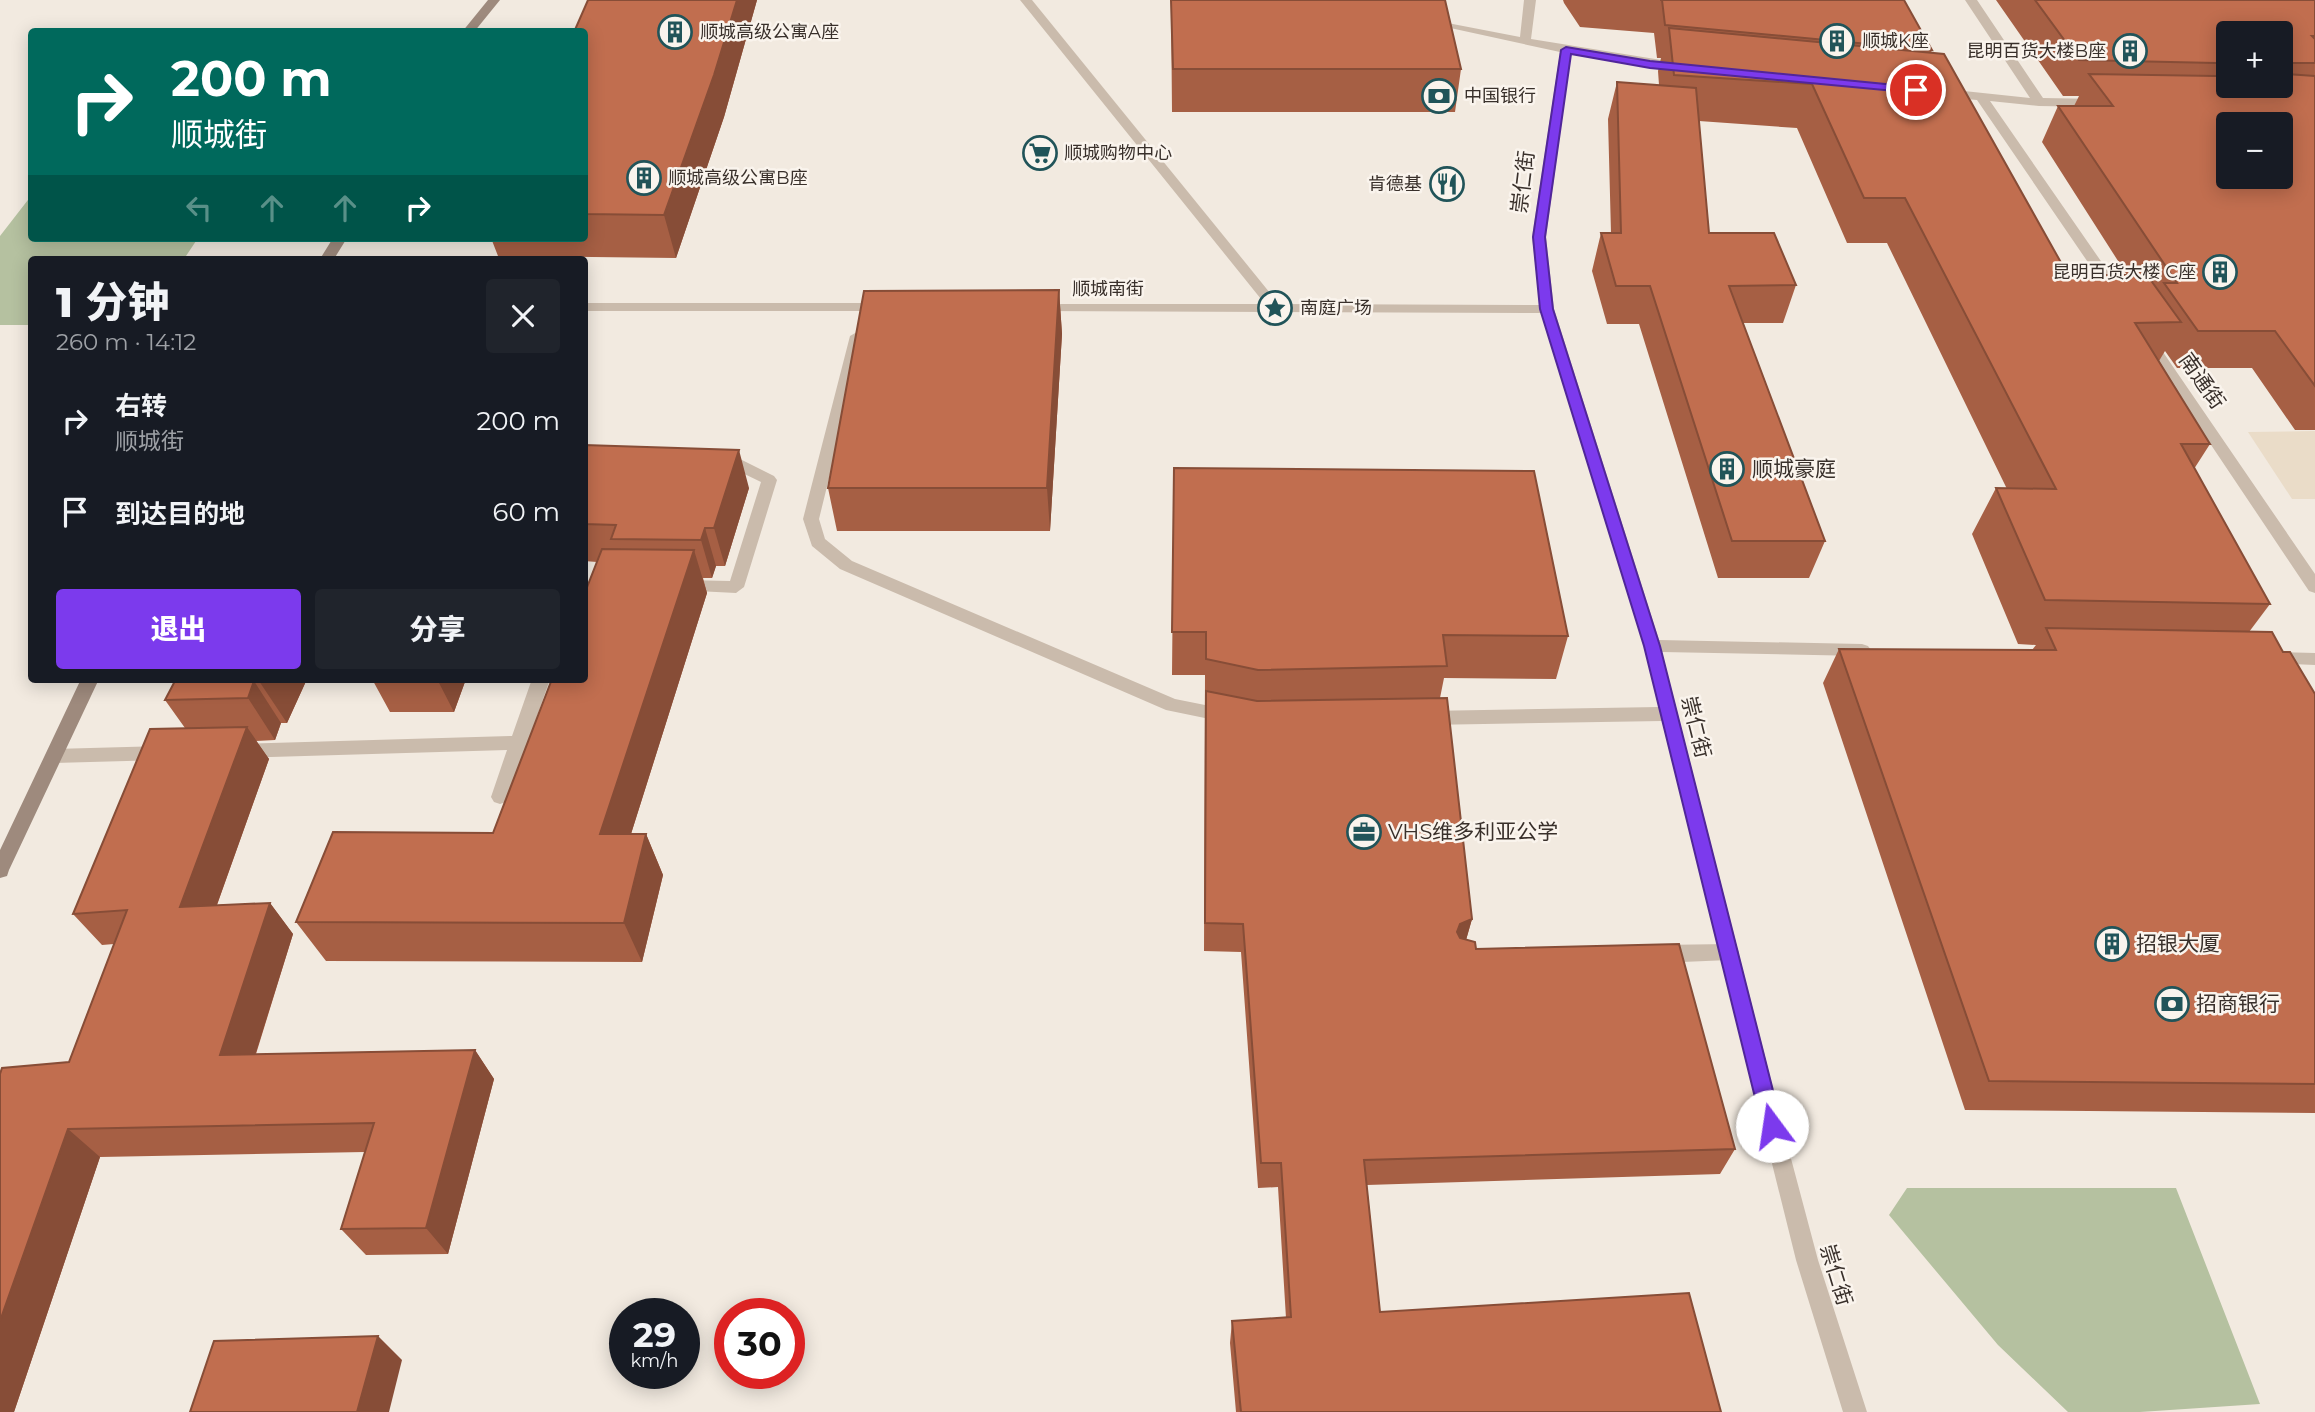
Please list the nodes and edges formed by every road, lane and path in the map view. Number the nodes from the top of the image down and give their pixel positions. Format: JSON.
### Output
{"nodes":[{"id":1,"x":494,"y":0,"type":"edge"},
{"id":2,"x":1026,"y":0,"type":"edge"},
{"id":3,"x":1530,"y":0,"type":"edge"},
{"id":4,"x":1971,"y":0,"type":"edge"},
{"id":5,"x":1436,"y":22,"type":"edge"},
{"id":6,"x":470,"y":28,"type":"edge"},
{"id":7,"x":1525,"y":39,"type":"junction"},
{"id":8,"x":1566,"y":50,"type":"junction"},
{"id":9,"x":1691,"y":68,"type":"edge"},
{"id":10,"x":1931,"y":92,"type":"edge"},
{"id":11,"x":1981,"y":97,"type":"junction"},
{"id":12,"x":2039,"y":102,"type":"junction"},
{"id":13,"x":2118,"y":104,"type":"edge"},
{"id":14,"x":2124,"y":306,"type":"edge"},
{"id":15,"x":588,"y":307,"type":"edge"},
{"id":16,"x":865,"y":307,"type":"junction"},
{"id":17,"x":906,"y":307,"type":"edge"},
{"id":18,"x":1029,"y":307,"type":"edge"},
{"id":19,"x":1275,"y":308,"type":"junction"},
{"id":20,"x":1547,"y":309,"type":"junction"},
{"id":21,"x":2140,"y":328,"type":"edge"},
{"id":22,"x":706,"y":460,"type":"edge"},
{"id":23,"x":667,"y":585,"type":"edge"},
{"id":24,"x":2315,"y":587,"type":"edge"},
{"id":25,"x":1652,"y":646,"type":"junction"},
{"id":26,"x":1873,"y":650,"type":"edge"},
{"id":27,"x":2260,"y":658,"type":"edge"},
{"id":28,"x":2315,"y":659,"type":"edge"},
{"id":29,"x":88,"y":683,"type":"edge"},
{"id":30,"x":540,"y":683,"type":"edge"},
{"id":31,"x":1669,"y":714,"type":"junction"},
{"id":32,"x":1243,"y":719,"type":"edge"},
{"id":33,"x":1407,"y":719,"type":"edge"},
{"id":34,"x":519,"y":743,"type":"junction"},
{"id":35,"x":218,"y":751,"type":"edge"},
{"id":36,"x":177,"y":752,"type":"edge"},
{"id":37,"x":54,"y":756,"type":"junction"},
{"id":38,"x":500,"y":797,"type":"dead end"},
{"id":39,"x":0,"y":870,"type":"edge"},
{"id":40,"x":1729,"y":952,"type":"junction"},
{"id":41,"x":1646,"y":955,"type":"edge"},
{"id":42,"x":1855,"y":1412,"type":"edge"}],
"edges":[{"from":1,"to":6,"type":"street"},
{"from":2,"to":19,"type":"street"},
{"from":3,"to":7,"type":"street"},
{"from":4,"to":12,"type":"street"},
{"from":5,"to":7,"type":"street"},
{"from":7,"to":8,"type":"street"},
{"from":8,"to":9,"type":"street"},
{"from":8,"to":20,"type":"street","name":"崇仁街"},
{"from":10,"to":11,"type":"street"},
{"from":11,"to":12,"type":"street"},
{"from":11,"to":14,"type":"street"},
{"from":12,"to":13,"type":"street"},
{"from":15,"to":16,"type":"street"},
{"from":16,"to":17,"type":"street"},
{"from":16,"to":32,"type":"street"},
{"from":18,"to":19,"type":"street","name":"顺城南街"},
{"from":19,"to":20,"type":"street","name":"顺城南街"},
{"from":20,"to":25,"type":"street","name":"崇仁街"},
{"from":21,"to":24,"type":"street","name":"南通街"},
{"from":22,"to":23,"type":"street"},
{"from":25,"to":26,"type":"street"},
{"from":25,"to":31,"type":"street","name":"崇仁街"},
{"from":27,"to":28,"type":"street"},
{"from":29,"to":37,"type":"street"},
{"from":30,"to":34,"type":"street"},
{"from":31,"to":33,"type":"street"},
{"from":31,"to":40,"type":"street","name":"崇仁街"},
{"from":34,"to":35,"type":"street"},
{"from":34,"to":38,"type":"street"},
{"from":36,"to":37,"type":"street"},
{"from":37,"to":39,"type":"street"},
{"from":40,"to":41,"type":"street"},
{"from":40,"to":42,"type":"street","name":"崇仁街"}]}
